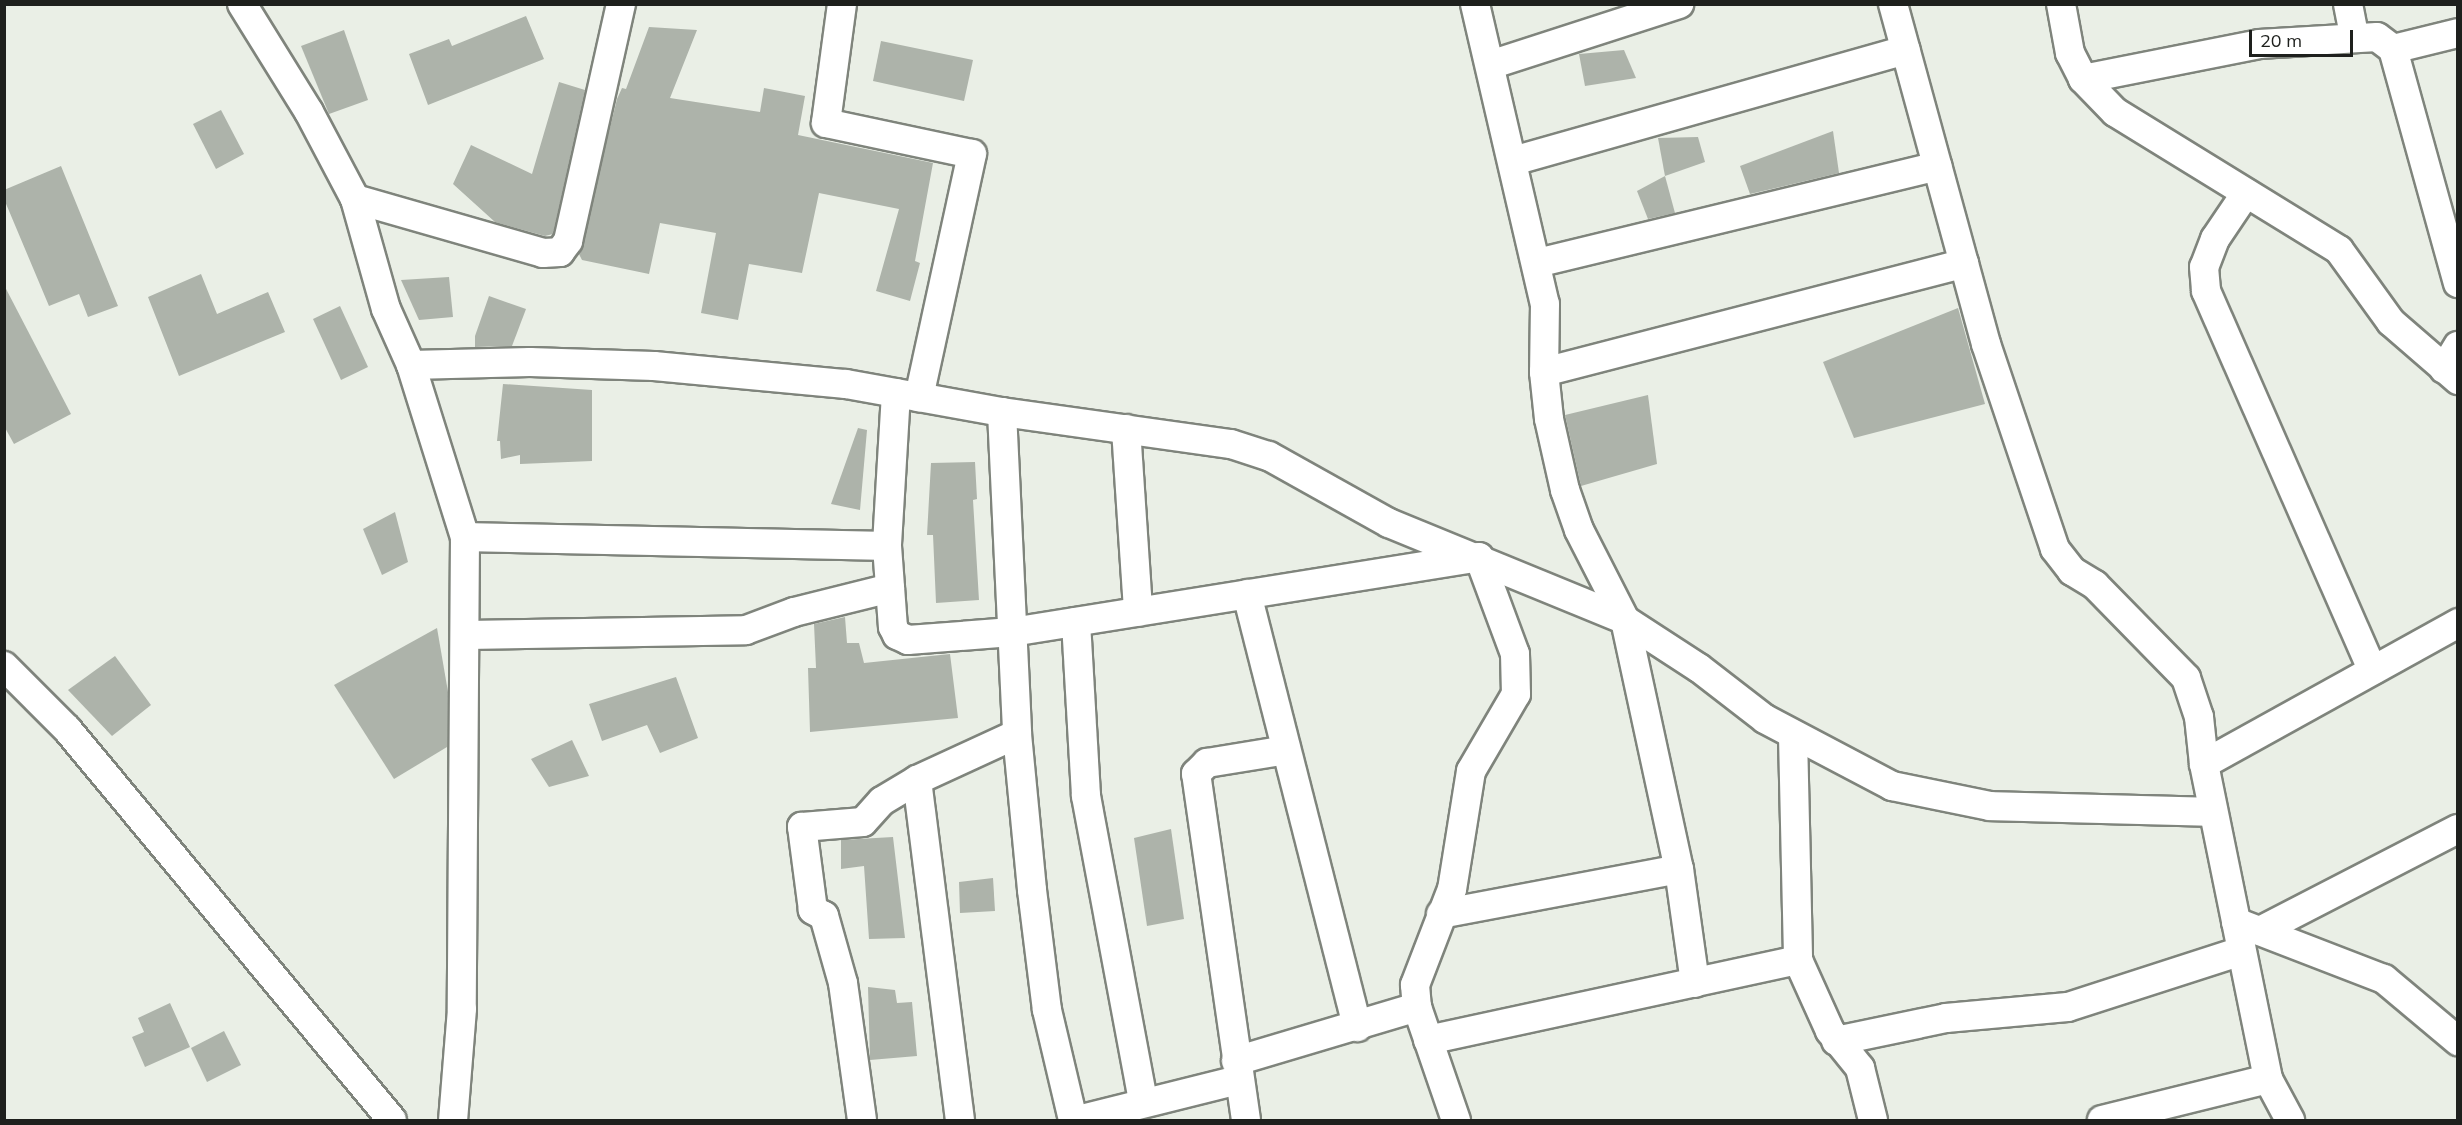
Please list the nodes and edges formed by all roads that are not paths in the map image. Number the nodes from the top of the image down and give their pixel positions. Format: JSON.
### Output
{"nodes":[{"id":1,"x":242,"y":4,"type":"edge"},
{"id":2,"x":621,"y":4,"type":"edge"},
{"id":3,"x":842,"y":4,"type":"edge"},
{"id":4,"x":1475,"y":4,"type":"edge"},
{"id":5,"x":1678,"y":4,"type":"edge"},
{"id":6,"x":1893,"y":4,"type":"edge"},
{"id":7,"x":2061,"y":4,"type":"edge"},
{"id":8,"x":2348,"y":4,"type":"edge"},
{"id":9,"x":2457,"y":33,"type":"edge"},
{"id":10,"x":2354,"y":36,"type":"junction"},
{"id":11,"x":2393,"y":49,"type":"junction"},
{"id":12,"x":1906,"y":50,"type":"junction"},
{"id":13,"x":1490,"y":65,"type":"junction"},
{"id":14,"x":2083,"y":79,"type":"junction"},
{"id":15,"x":1514,"y":161,"type":"junction"},
{"id":16,"x":1937,"y":166,"type":"junction"},
{"id":17,"x":2246,"y":193,"type":"junction"},
{"id":18,"x":355,"y":199,"type":"junction"},
{"id":19,"x":1537,"y":263,"type":"junction"},
{"id":20,"x":1964,"y":263,"type":"junction"},
{"id":21,"x":2457,"y":283,"type":"edge"},
{"id":22,"x":411,"y":365,"type":"junction"},
{"id":23,"x":2453,"y":365,"type":"edge"},
{"id":24,"x":1544,"y":372,"type":"junction"},
{"id":25,"x":907,"y":395,"type":"junction"},
{"id":26,"x":1002,"y":412,"type":"junction"},
{"id":27,"x":1126,"y":429,"type":"junction"},
{"id":28,"x":465,"y":537,"type":"junction"},
{"id":29,"x":887,"y":546,"type":"junction"},
{"id":30,"x":1479,"y":557,"type":"junction"},
{"id":31,"x":890,"y":588,"type":"junction"},
{"id":32,"x":1247,"y":594,"type":"junction"},
{"id":33,"x":1138,"y":612,"type":"junction"},
{"id":34,"x":1625,"y":620,"type":"junction"},
{"id":35,"x":1076,"y":622,"type":"junction"},
{"id":36,"x":2457,"y":623,"type":"edge"},
{"id":37,"x":1012,"y":632,"type":"junction"},
{"id":38,"x":466,"y":635,"type":"junction"},
{"id":39,"x":4,"y":666,"type":"edge"},
{"id":40,"x":2372,"y":670,"type":"junction"},
{"id":41,"x":1017,"y":734,"type":"junction"},
{"id":42,"x":1793,"y":736,"type":"junction"},
{"id":43,"x":1286,"y":750,"type":"junction"},
{"id":44,"x":2204,"y":764,"type":"junction"},
{"id":45,"x":917,"y":780,"type":"junction"},
{"id":46,"x":2214,"y":812,"type":"junction"},
{"id":47,"x":2457,"y":830,"type":"edge"},
{"id":48,"x":1679,"y":869,"type":"junction"},
{"id":49,"x":1441,"y":914,"type":"junction"},
{"id":50,"x":2246,"y":935,"type":"junction"},
{"id":51,"x":1798,"y":960,"type":"junction"},
{"id":52,"x":1695,"y":983,"type":"junction"},
{"id":53,"x":1417,"y":1007,"type":"junction"},
{"id":54,"x":1357,"y":1027,"type":"junction"},
{"id":55,"x":1428,"y":1040,"type":"junction"},
{"id":56,"x":1836,"y":1041,"type":"junction"},
{"id":57,"x":2457,"y":1041,"type":"edge"},
{"id":58,"x":1237,"y":1071,"type":"junction"},
{"id":59,"x":2268,"y":1078,"type":"junction"},
{"id":60,"x":1143,"y":1102,"type":"junction"},
{"id":61,"x":392,"y":1120,"type":"edge"},
{"id":62,"x":453,"y":1120,"type":"edge"},
{"id":63,"x":862,"y":1120,"type":"edge"},
{"id":64,"x":960,"y":1120,"type":"edge"},
{"id":65,"x":1073,"y":1120,"type":"edge"},
{"id":66,"x":1078,"y":1120,"type":"edge"},
{"id":67,"x":1246,"y":1120,"type":"edge"},
{"id":68,"x":1456,"y":1120,"type":"edge"},
{"id":69,"x":1873,"y":1120,"type":"edge"},
{"id":70,"x":2102,"y":1120,"type":"edge"},
{"id":71,"x":2290,"y":1120,"type":"edge"}],
"edges":[{"from":1,"to":18,"type":"street"},
{"from":2,"to":18,"type":"street"},
{"from":3,"to":25,"type":"street"},
{"from":4,"to":13,"type":"street"},
{"from":5,"to":13,"type":"street"},
{"from":6,"to":12,"type":"street"},
{"from":7,"to":14,"type":"street"},
{"from":8,"to":10,"type":"street"},
{"from":9,"to":11,"type":"street"},
{"from":10,"to":11,"type":"street"},
{"from":10,"to":14,"type":"street"},
{"from":11,"to":21,"type":"street"},
{"from":12,"to":15,"type":"street"},
{"from":12,"to":16,"type":"street"},
{"from":13,"to":15,"type":"street"},
{"from":14,"to":17,"type":"street"},
{"from":15,"to":19,"type":"street"},
{"from":16,"to":19,"type":"street"},
{"from":16,"to":20,"type":"street"},
{"from":17,"to":23,"type":"street"},
{"from":17,"to":40,"type":"street"},
{"from":18,"to":22,"type":"street"},
{"from":19,"to":24,"type":"street"},
{"from":20,"to":24,"type":"street"},
{"from":20,"to":44,"type":"street"},
{"from":22,"to":25,"type":"street"},
{"from":22,"to":28,"type":"street"},
{"from":24,"to":34,"type":"street"},
{"from":25,"to":26,"type":"street"},
{"from":25,"to":29,"type":"street"},
{"from":26,"to":27,"type":"street"},
{"from":26,"to":37,"type":"street"},
{"from":27,"to":30,"type":"street"},
{"from":27,"to":33,"type":"street"},
{"from":28,"to":29,"type":"street"},
{"from":28,"to":38,"type":"street"},
{"from":29,"to":31,"type":"street"},
{"from":30,"to":32,"type":"street"},
{"from":30,"to":34,"type":"street"},
{"from":30,"to":49,"type":"street"},
{"from":31,"to":37,"type":"street"},
{"from":31,"to":38,"type":"street"},
{"from":32,"to":33,"type":"street"},
{"from":32,"to":43,"type":"street"},
{"from":33,"to":35,"type":"street"},
{"from":34,"to":42,"type":"street"},
{"from":34,"to":48,"type":"street"},
{"from":35,"to":37,"type":"street"},
{"from":35,"to":60,"type":"street"},
{"from":36,"to":40,"type":"street"},
{"from":37,"to":41,"type":"street"},
{"from":38,"to":62,"type":"street"},
{"from":39,"to":61,"type":"street"},
{"from":40,"to":44,"type":"street"},
{"from":41,"to":45,"type":"street"},
{"from":41,"to":65,"type":"street"},
{"from":42,"to":46,"type":"street"},
{"from":42,"to":51,"type":"street"},
{"from":43,"to":54,"type":"street"},
{"from":43,"to":58,"type":"street"},
{"from":44,"to":46,"type":"street"},
{"from":45,"to":63,"type":"street"},
{"from":45,"to":64,"type":"street"},
{"from":46,"to":50,"type":"street"},
{"from":47,"to":50,"type":"street"},
{"from":48,"to":49,"type":"street"},
{"from":48,"to":52,"type":"street"},
{"from":49,"to":53,"type":"street"},
{"from":50,"to":56,"type":"street"},
{"from":50,"to":57,"type":"street"},
{"from":50,"to":59,"type":"street"},
{"from":51,"to":52,"type":"street"},
{"from":51,"to":56,"type":"street"},
{"from":52,"to":55,"type":"street"},
{"from":53,"to":54,"type":"street"},
{"from":53,"to":55,"type":"street"},
{"from":54,"to":58,"type":"street"},
{"from":55,"to":68,"type":"street"},
{"from":56,"to":69,"type":"street"},
{"from":58,"to":60,"type":"street"},
{"from":58,"to":67,"type":"street"},
{"from":59,"to":70,"type":"street"},
{"from":59,"to":71,"type":"street"},
{"from":60,"to":66,"type":"street"}]}
